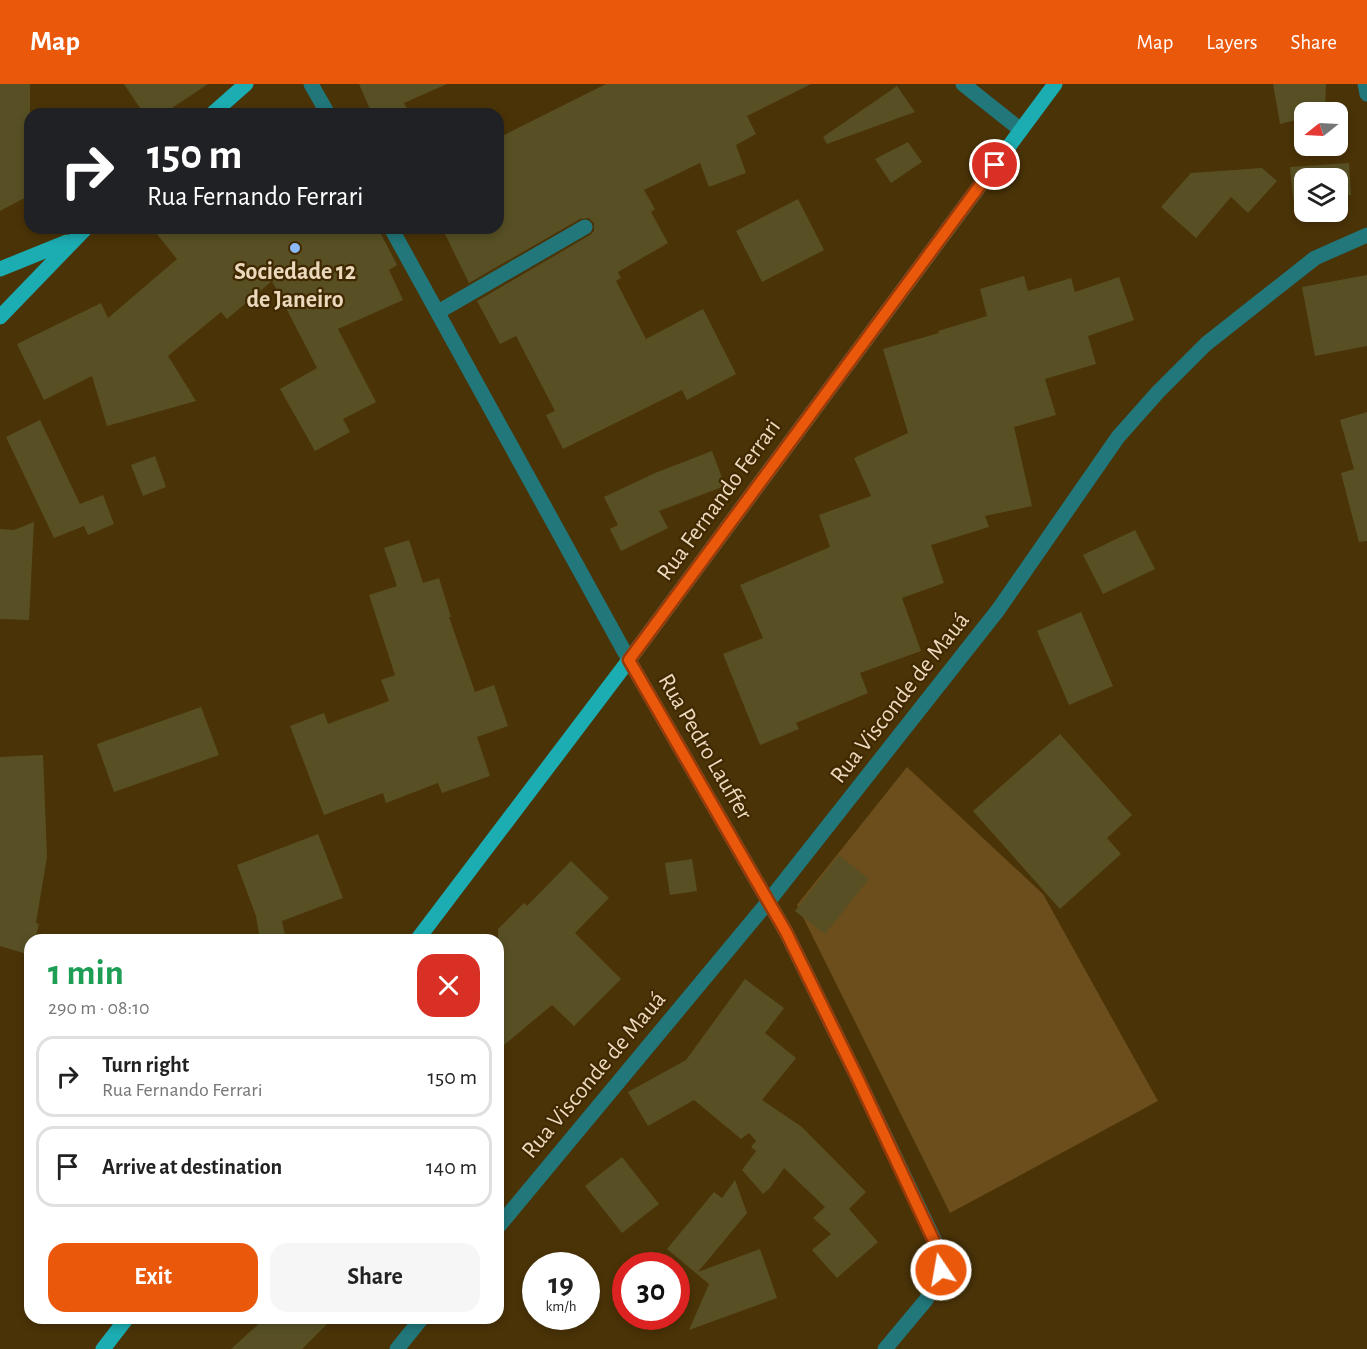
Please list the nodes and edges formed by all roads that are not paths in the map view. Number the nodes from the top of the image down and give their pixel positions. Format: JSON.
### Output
{"nodes":[{"id":1,"x":246,"y":84,"type":"edge"},
{"id":2,"x":311,"y":84,"type":"edge"},
{"id":3,"x":963,"y":84,"type":"edge"},
{"id":4,"x":1055,"y":84,"type":"edge"},
{"id":5,"x":1365,"y":84,"type":"edge"},
{"id":6,"x":1367,"y":94,"type":"edge"},
{"id":7,"x":219,"y":108,"type":"edge"},
{"id":8,"x":325,"y":108,"type":"edge"},
{"id":9,"x":1021,"y":130,"type":"junction"},
{"id":10,"x":585,"y":227,"type":"dead end"},
{"id":11,"x":79,"y":234,"type":"edge"},
{"id":12,"x":394,"y":234,"type":"edge"},
{"id":13,"x":1367,"y":235,"type":"edge"},
{"id":14,"x":72,"y":240,"type":"junction"},
{"id":15,"x":0,"y":269,"type":"edge"},
{"id":16,"x":438,"y":312,"type":"junction"},
{"id":17,"x":0,"y":317,"type":"edge"},
{"id":18,"x":629,"y":660,"type":"junction"},
{"id":19,"x":768,"y":902,"type":"junction"},
{"id":20,"x":422,"y":934,"type":"edge"},
{"id":21,"x":504,"y":1220,"type":"edge"},
{"id":22,"x":122,"y":1324,"type":"edge"},
{"id":23,"x":417,"y":1324,"type":"edge"},
{"id":24,"x":103,"y":1349,"type":"edge"},
{"id":25,"x":397,"y":1349,"type":"edge"},
{"id":26,"x":885,"y":1349,"type":"edge"}],
"edges":[{"from":1,"to":7,"type":"main road"},
{"from":2,"to":8,"type":"street"},
{"from":3,"to":9,"type":"street"},
{"from":4,"to":9,"type":"main road","name":"Rua Fernando Ferrari"},
{"from":5,"to":6,"type":"street"},
{"from":9,"to":18,"type":"main road","name":"Rua Fernando Ferrari"},
{"from":10,"to":16,"type":"street"},
{"from":11,"to":14,"type":"main road"},
{"from":12,"to":16,"type":"street","name":"Rua Pedro Lauffer"},
{"from":13,"to":19,"type":"street","name":"Rua Visconde de Mauá"},
{"from":14,"to":15,"type":"main road"},
{"from":14,"to":17,"type":"main road"},
{"from":16,"to":18,"type":"street","name":"Rua Pedro Lauffer"},
{"from":18,"to":19,"type":"street","name":"Rua Pedro Lauffer"},
{"from":18,"to":20,"type":"main road","name":"Rua Fernando Ferrari"},
{"from":19,"to":21,"type":"street","name":"Rua Visconde de Mauá"},
{"from":19,"to":26,"type":"street","name":"Rua Pedro Lauffer"},
{"from":22,"to":24,"type":"main road"},
{"from":23,"to":25,"type":"street"}]}
